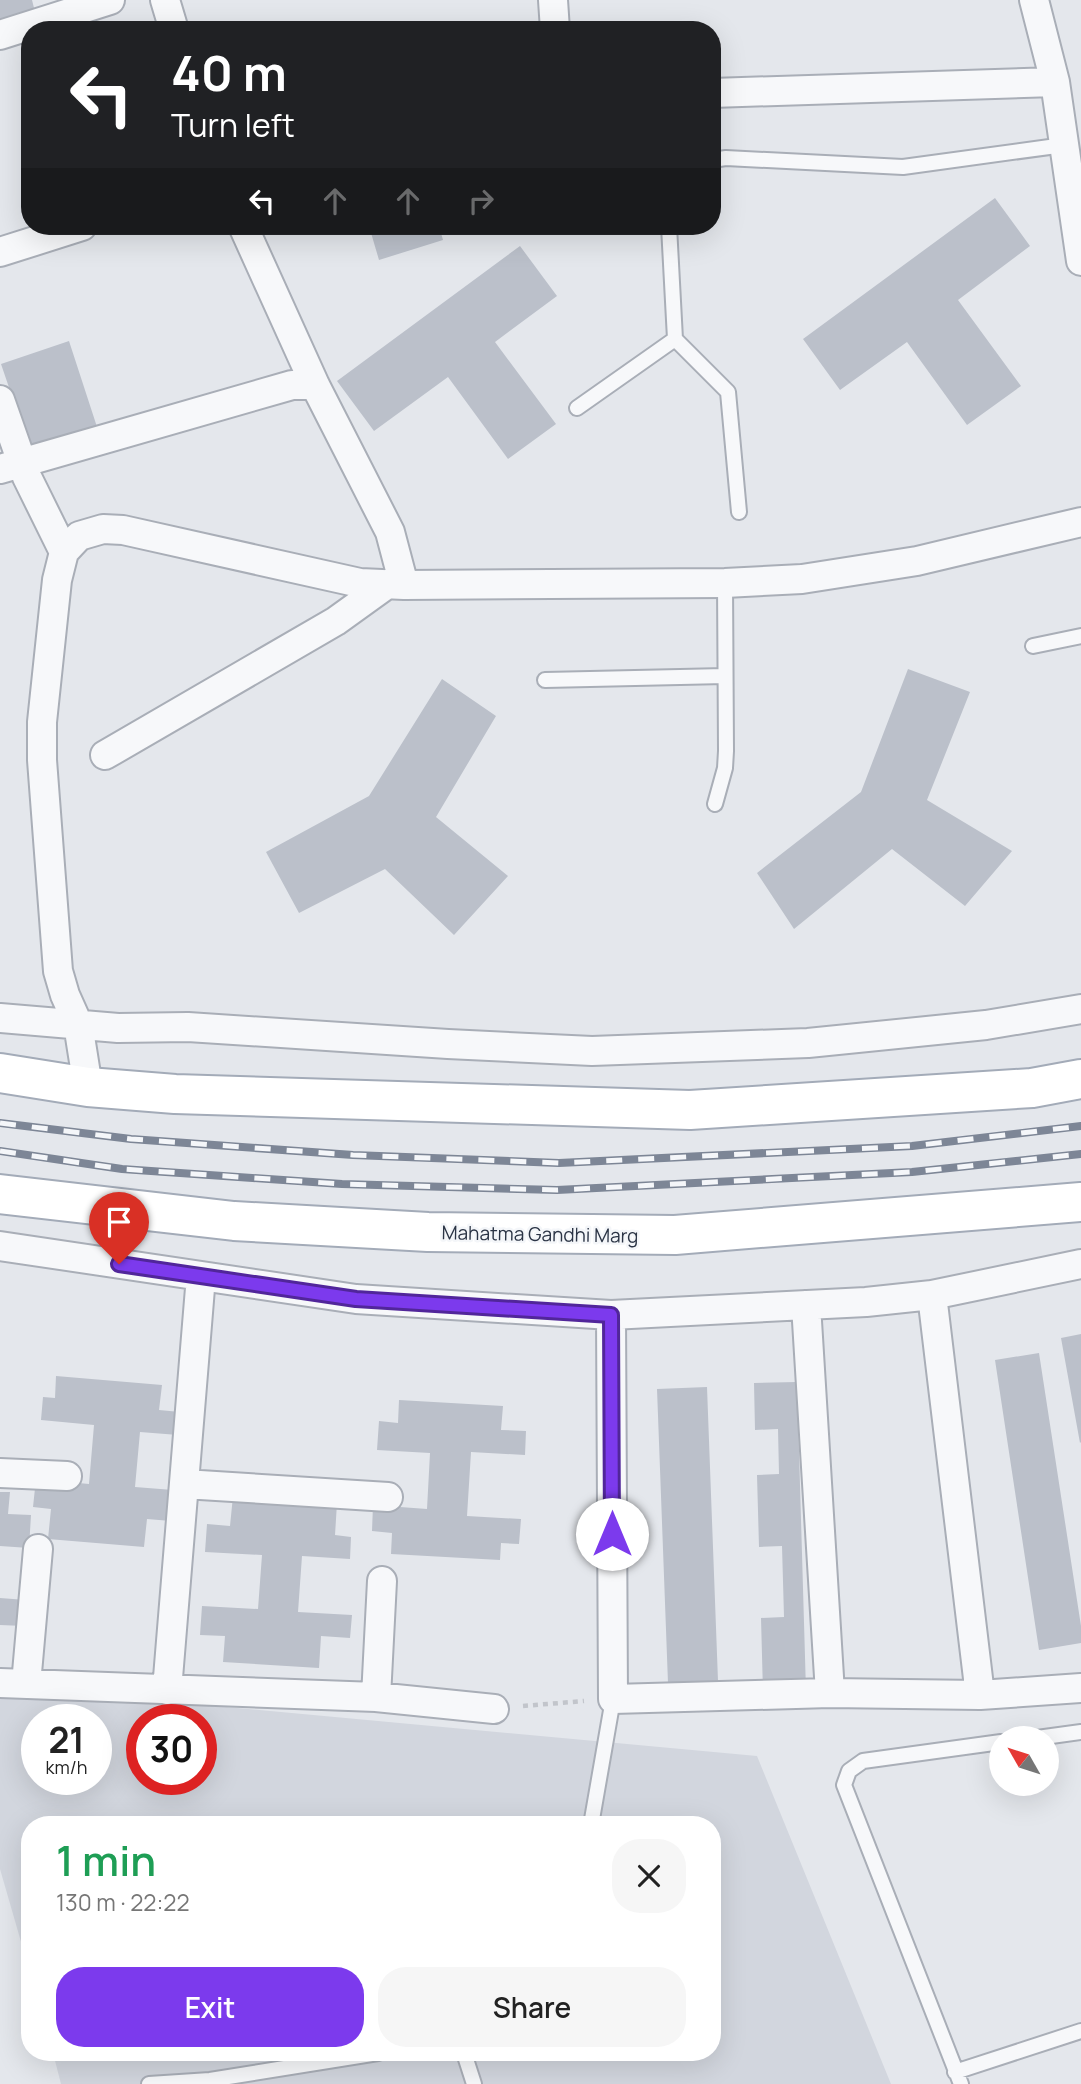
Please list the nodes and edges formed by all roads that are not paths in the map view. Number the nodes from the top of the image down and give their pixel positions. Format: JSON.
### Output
{"nodes":[{"id":1,"x":110,"y":0,"type":"edge"},
{"id":2,"x":166,"y":0,"type":"edge"},
{"id":3,"x":553,"y":0,"type":"edge"},
{"id":4,"x":1034,"y":0,"type":"edge"},
{"id":5,"x":44,"y":21,"type":"edge"},
{"id":6,"x":172,"y":21,"type":"edge"},
{"id":7,"x":554,"y":21,"type":"edge"},
{"id":8,"x":21,"y":28,"type":"edge"},
{"id":9,"x":0,"y":35,"type":"edge"},
{"id":10,"x":1055,"y":82,"type":"junction"},
{"id":11,"x":721,"y":93,"type":"edge"},
{"id":12,"x":1064,"y":145,"type":"junction"},
{"id":13,"x":721,"y":159,"type":"edge"},
{"id":14,"x":54,"y":235,"type":"edge"},
{"id":15,"x":247,"y":235,"type":"edge"},
{"id":16,"x":669,"y":235,"type":"edge"},
{"id":17,"x":0,"y":252,"type":"edge"},
{"id":18,"x":1081,"y":261,"type":"edge"},
{"id":19,"x":675,"y":339,"type":"junction"},
{"id":20,"x":315,"y":385,"type":"junction"},
{"id":21,"x":0,"y":400,"type":"edge"},
{"id":22,"x":577,"y":408,"type":"dead end"},
{"id":23,"x":11,"y":466,"type":"edge"},
{"id":24,"x":739,"y":512,"type":"dead end"},
{"id":25,"x":1081,"y":522,"type":"edge"},
{"id":26,"x":64,"y":552,"type":"junction"},
{"id":27,"x":725,"y":583,"type":"junction"},
{"id":28,"x":395,"y":585,"type":"junction"},
{"id":29,"x":1081,"y":636,"type":"edge"},
{"id":30,"x":1033,"y":646,"type":"dead end"},
{"id":31,"x":725,"y":676,"type":"junction"},
{"id":32,"x":545,"y":680,"type":"dead end"},
{"id":33,"x":105,"y":755,"type":"dead end"},
{"id":34,"x":715,"y":803,"type":"dead end"},
{"id":35,"x":1081,"y":1009,"type":"edge"},
{"id":36,"x":0,"y":1018,"type":"edge"},
{"id":37,"x":78,"y":1024,"type":"junction"},
{"id":38,"x":0,"y":1073,"type":"edge"},
{"id":39,"x":1081,"y":1079,"type":"edge"},
{"id":40,"x":88,"y":1087,"type":"junction"},
{"id":41,"x":0,"y":1194,"type":"edge"},
{"id":42,"x":1081,"y":1202,"type":"edge"},
{"id":43,"x":0,"y":1246,"type":"edge"},
{"id":44,"x":1081,"y":1264,"type":"edge"},
{"id":45,"x":201,"y":1276,"type":"junction"},
{"id":46,"x":932,"y":1295,"type":"junction"},
{"id":47,"x":806,"y":1305,"type":"junction"},
{"id":48,"x":611,"y":1315,"type":"junction"},
{"id":49,"x":0,"y":1473,"type":"edge"},
{"id":50,"x":67,"y":1476,"type":"dead end"},
{"id":51,"x":184,"y":1484,"type":"junction"},
{"id":52,"x":388,"y":1497,"type":"dead end"},
{"id":53,"x":38,"y":1549,"type":"dead end"},
{"id":54,"x":382,"y":1581,"type":"dead end"},
{"id":55,"x":13,"y":1684,"type":"edge"},
{"id":56,"x":1081,"y":1688,"type":"edge"},
{"id":57,"x":167,"y":1690,"type":"junction"},
{"id":58,"x":830,"y":1693,"type":"junction"},
{"id":59,"x":981,"y":1695,"type":"junction"},
{"id":60,"x":376,"y":1698,"type":"junction"},
{"id":61,"x":613,"y":1699,"type":"junction"},
{"id":62,"x":494,"y":1709,"type":"road end"},
{"id":63,"x":1081,"y":1732,"type":"edge"},
{"id":64,"x":1059,"y":1735,"type":"edge"},
{"id":65,"x":989,"y":1744,"type":"edge"},
{"id":66,"x":593,"y":1816,"type":"edge"},
{"id":67,"x":1081,"y":2031,"type":"edge"},
{"id":68,"x":328,"y":2061,"type":"edge"},
{"id":69,"x":467,"y":2061,"type":"edge"},
{"id":70,"x":958,"y":2078,"type":"edge"},
{"id":71,"x":149,"y":2084,"type":"edge"},
{"id":72,"x":474,"y":2084,"type":"edge"}],
"edges":[{"from":1,"to":5,"type":"street"},
{"from":2,"to":6,"type":"street"},
{"from":3,"to":7,"type":"street"},
{"from":4,"to":10,"type":"street"},
{"from":8,"to":9,"type":"street"},
{"from":10,"to":11,"type":"street"},
{"from":10,"to":12,"type":"street"},
{"from":12,"to":13,"type":"lane"},
{"from":12,"to":18,"type":"street"},
{"from":14,"to":17,"type":"street"},
{"from":15,"to":20,"type":"street"},
{"from":16,"to":19,"type":"lane"},
{"from":19,"to":22,"type":"lane"},
{"from":19,"to":24,"type":"lane"},
{"from":20,"to":23,"type":"street"},
{"from":20,"to":28,"type":"street"},
{"from":21,"to":23,"type":"street"},
{"from":23,"to":26,"type":"street"},
{"from":25,"to":27,"type":"street"},
{"from":26,"to":28,"type":"street"},
{"from":26,"to":37,"type":"street"},
{"from":27,"to":28,"type":"street"},
{"from":27,"to":31,"type":"lane"},
{"from":28,"to":33,"type":"street"},
{"from":29,"to":30,"type":"lane"},
{"from":31,"to":32,"type":"lane"},
{"from":31,"to":34,"type":"lane"},
{"from":35,"to":37,"type":"street"},
{"from":36,"to":37,"type":"street"},
{"from":37,"to":40,"type":"street"},
{"from":38,"to":40,"type":"main road"},
{"from":39,"to":40,"type":"main road"},
{"from":41,"to":42,"type":"main road","name":"Mahatma Gandhi Marg"},
{"from":43,"to":45,"type":"street"},
{"from":44,"to":46,"type":"street"},
{"from":45,"to":48,"type":"street"},
{"from":45,"to":51,"type":"street"},
{"from":46,"to":47,"type":"street"},
{"from":46,"to":59,"type":"street"},
{"from":47,"to":48,"type":"street"},
{"from":47,"to":58,"type":"street"},
{"from":48,"to":61,"type":"street"},
{"from":49,"to":50,"type":"street"},
{"from":51,"to":52,"type":"street"},
{"from":51,"to":57,"type":"street"},
{"from":53,"to":55,"type":"street"},
{"from":54,"to":60,"type":"street"},
{"from":55,"to":57,"type":"street"},
{"from":56,"to":59,"type":"street"},
{"from":57,"to":60,"type":"street"},
{"from":58,"to":59,"type":"street"},
{"from":58,"to":61,"type":"street"},
{"from":60,"to":62,"type":"street"},
{"from":61,"to":66,"type":"lane"},
{"from":63,"to":64,"type":"lane"},
{"from":65,"to":70,"type":"lane"},
{"from":67,"to":70,"type":"lane"},
{"from":68,"to":71,"type":"lane"},
{"from":69,"to":72,"type":"lane"}]}
